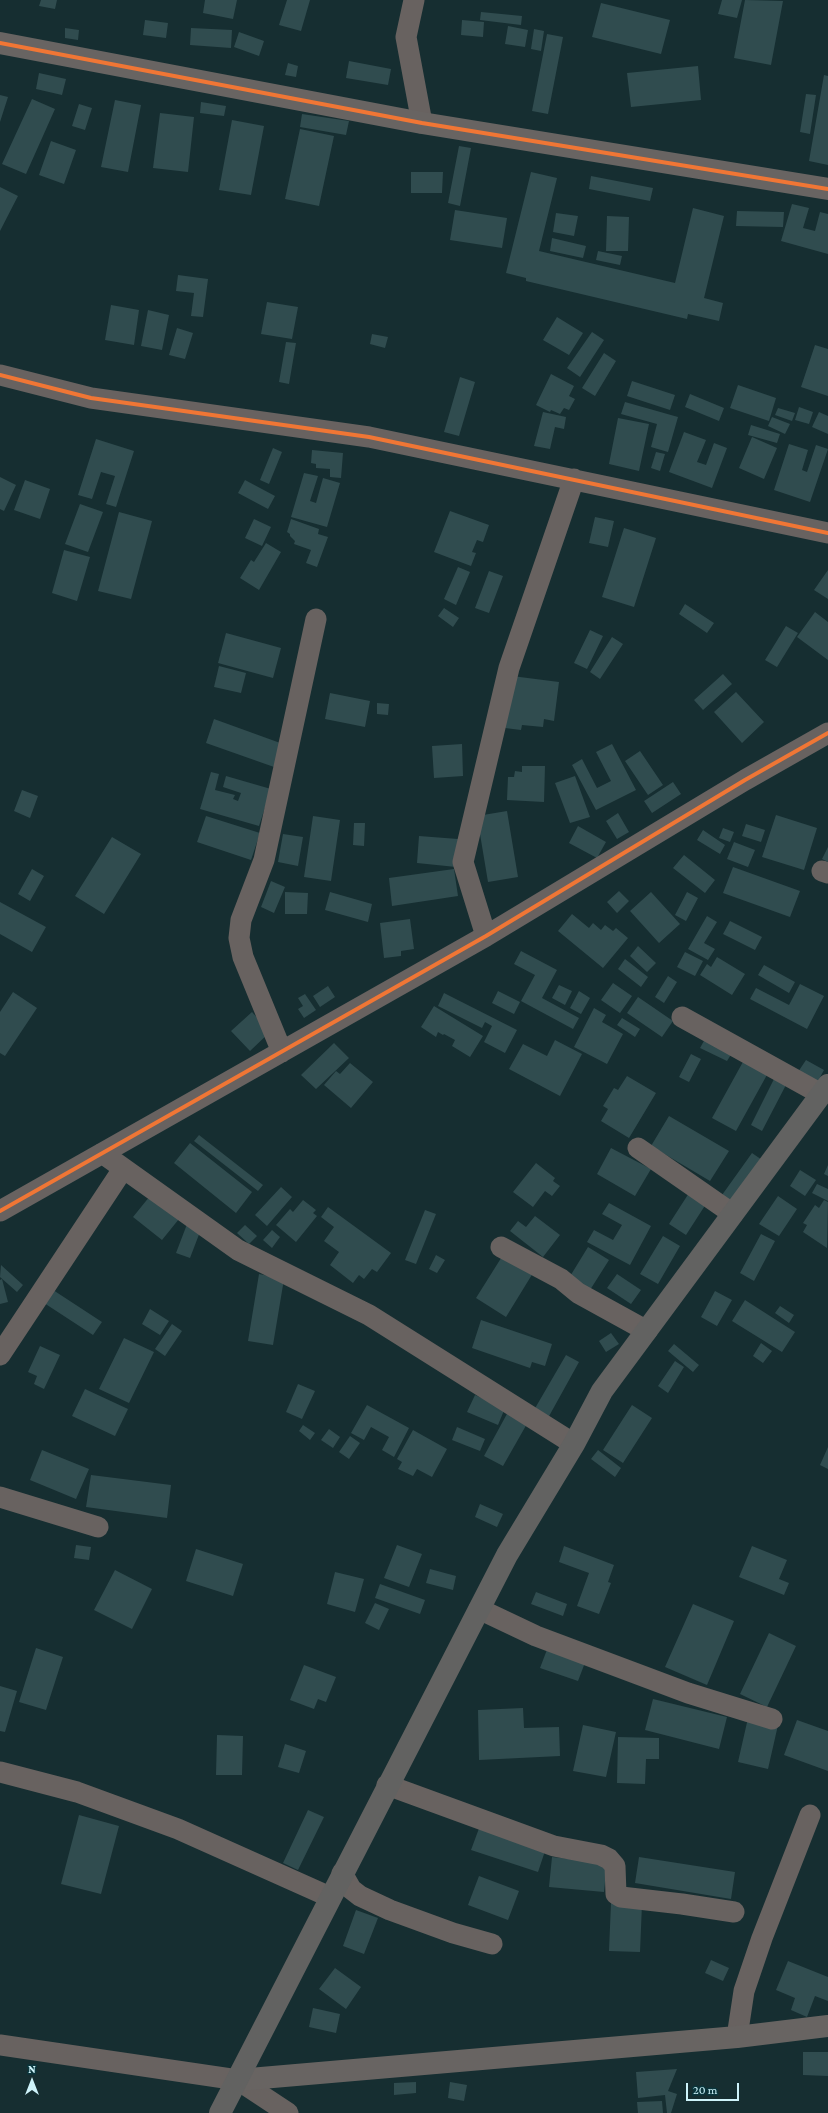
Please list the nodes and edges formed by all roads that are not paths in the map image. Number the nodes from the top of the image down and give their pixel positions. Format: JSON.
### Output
{"nodes":[{"id":1,"x":414,"y":0,"type":"edge"},
{"id":2,"x":0,"y":43,"type":"edge"},
{"id":3,"x":422,"y":122,"type":"junction"},
{"id":4,"x":828,"y":190,"type":"edge"},
{"id":5,"x":0,"y":375,"type":"edge"},
{"id":6,"x":574,"y":479,"type":"junction"},
{"id":7,"x":828,"y":533,"type":"edge"},
{"id":8,"x":316,"y":619,"type":"dead end"},
{"id":9,"x":828,"y":734,"type":"edge"},
{"id":10,"x":486,"y":936,"type":"junction"},
{"id":11,"x":682,"y":1017,"type":"dead end"},
{"id":12,"x":282,"y":1052,"type":"junction"},
{"id":13,"x":824,"y":1090,"type":"edge"},
{"id":14,"x":638,"y":1148,"type":"dead end"},
{"id":15,"x":102,"y":1153,"type":"junction"},
{"id":16,"x":123,"y":1169,"type":"junction"},
{"id":17,"x":0,"y":1211,"type":"edge"},
{"id":18,"x":733,"y":1214,"type":"junction"},
{"id":19,"x":501,"y":1247,"type":"dead end"},
{"id":20,"x":647,"y":1331,"type":"junction"},
{"id":21,"x":0,"y":1355,"type":"edge"},
{"id":22,"x":574,"y":1444,"type":"junction"},
{"id":23,"x":0,"y":1497,"type":"edge"},
{"id":24,"x":98,"y":1527,"type":"dead end"},
{"id":25,"x":479,"y":1609,"type":"junction"},
{"id":26,"x":772,"y":1719,"type":"dead end"},
{"id":27,"x":0,"y":1772,"type":"edge"},
{"id":28,"x":387,"y":1785,"type":"junction"},
{"id":29,"x":810,"y":1815,"type":"dead end"},
{"id":30,"x":342,"y":1873,"type":"junction"},
{"id":31,"x":330,"y":1897,"type":"junction"},
{"id":32,"x":734,"y":1912,"type":"dead end"},
{"id":33,"x":492,"y":1944,"type":"dead end"},
{"id":34,"x":828,"y":2026,"type":"edge"},
{"id":35,"x":737,"y":2037,"type":"junction"},
{"id":36,"x":0,"y":2045,"type":"edge"},
{"id":37,"x":238,"y":2080,"type":"junction"},
{"id":38,"x":220,"y":2113,"type":"edge"},
{"id":39,"x":288,"y":2113,"type":"edge"}],
"edges":[{"from":1,"to":3,"type":"street"},
{"from":2,"to":3,"type":"street"},
{"from":3,"to":4,"type":"street"},
{"from":5,"to":6,"type":"street"},
{"from":6,"to":7,"type":"street"},
{"from":6,"to":10,"type":"street"},
{"from":8,"to":12,"type":"street"},
{"from":9,"to":10,"type":"street"},
{"from":10,"to":12,"type":"street"},
{"from":11,"to":13,"type":"street"},
{"from":12,"to":15,"type":"street"},
{"from":13,"to":18,"type":"main road"},
{"from":14,"to":18,"type":"street"},
{"from":15,"to":16,"type":"street"},
{"from":15,"to":17,"type":"street"},
{"from":16,"to":21,"type":"street"},
{"from":16,"to":22,"type":"street"},
{"from":18,"to":20,"type":"main road"},
{"from":19,"to":20,"type":"street"},
{"from":20,"to":22,"type":"main road"},
{"from":22,"to":25,"type":"main road"},
{"from":23,"to":24,"type":"street"},
{"from":25,"to":26,"type":"street"},
{"from":25,"to":28,"type":"main road"},
{"from":27,"to":31,"type":"street"},
{"from":28,"to":30,"type":"main road"},
{"from":28,"to":32,"type":"street"},
{"from":29,"to":35,"type":"street"},
{"from":30,"to":31,"type":"main road"},
{"from":30,"to":33,"type":"street"},
{"from":31,"to":37,"type":"main road"},
{"from":34,"to":35,"type":"street"},
{"from":35,"to":37,"type":"street"},
{"from":36,"to":37,"type":"street"},
{"from":37,"to":38,"type":"main road"},
{"from":37,"to":39,"type":"street"}]}
